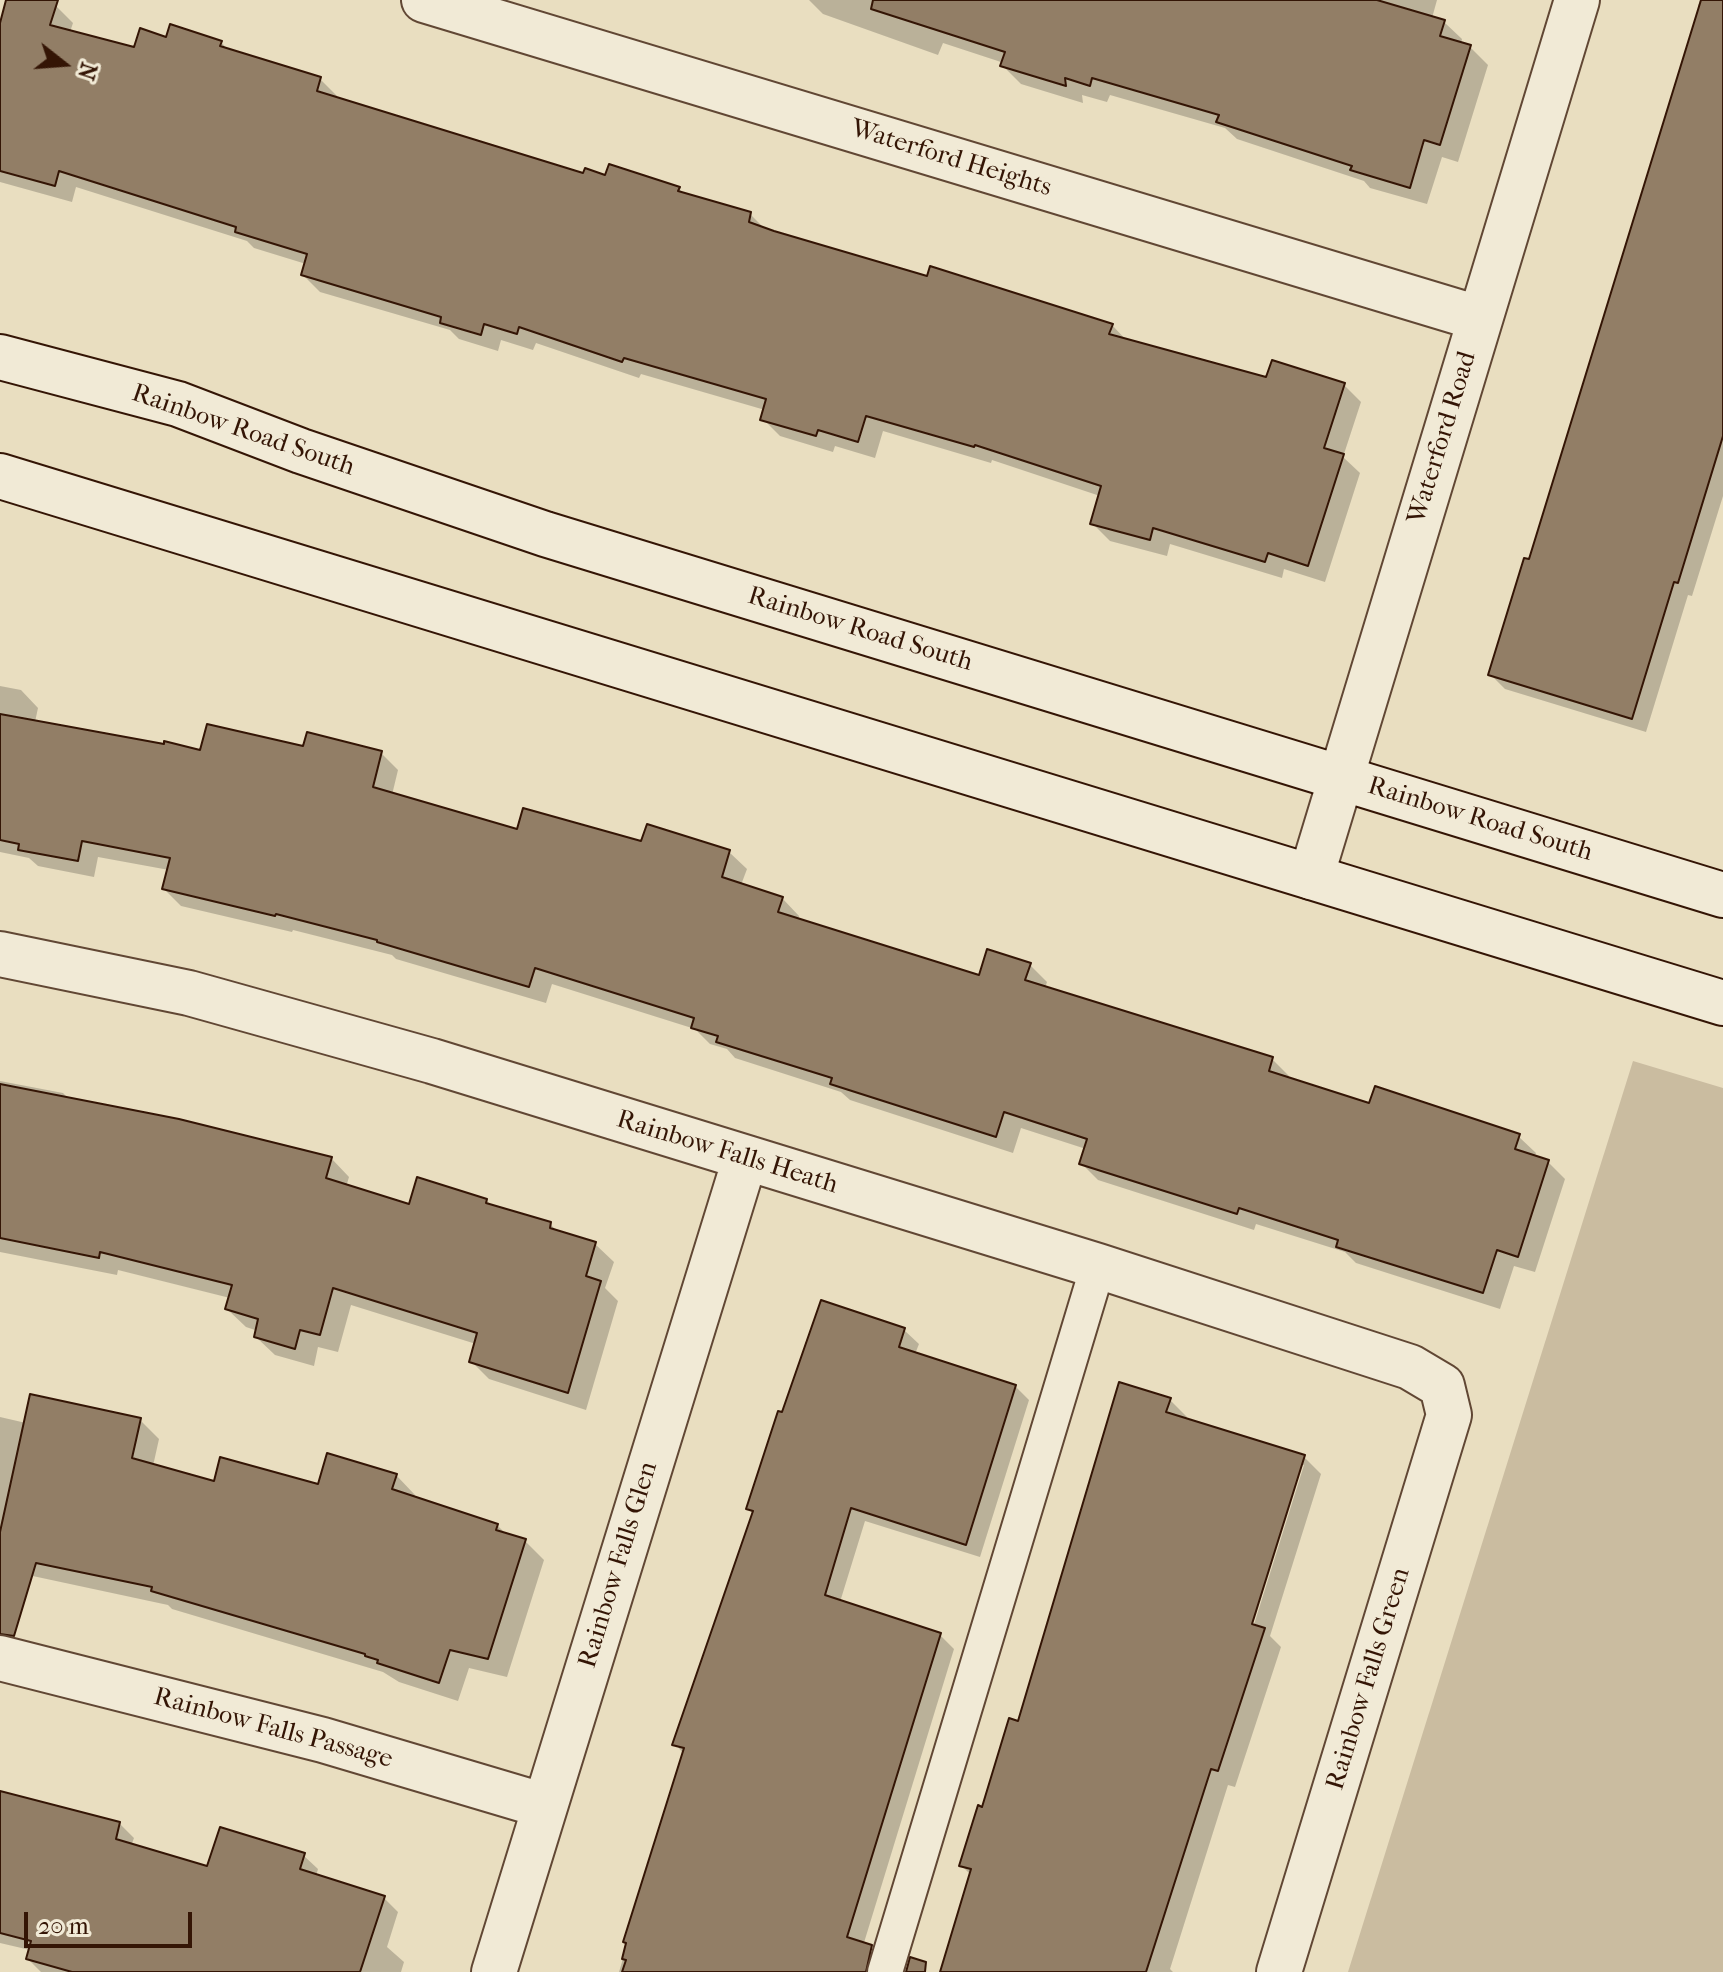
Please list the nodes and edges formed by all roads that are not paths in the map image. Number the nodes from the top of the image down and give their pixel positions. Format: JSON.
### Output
{"nodes":[{"id":1,"x":424,"y":0,"type":"edge"},
{"id":2,"x":1577,"y":0,"type":"edge"},
{"id":3,"x":1478,"y":318,"type":"junction"},
{"id":4,"x":0,"y":357,"type":"edge"},
{"id":5,"x":0,"y":476,"type":"edge"},
{"id":6,"x":1342,"y":777,"type":"junction"},
{"id":7,"x":1311,"y":877,"type":"junction"},
{"id":8,"x":1723,"y":895,"type":"edge"},
{"id":9,"x":0,"y":954,"type":"edge"},
{"id":10,"x":1723,"y":1003,"type":"edge"},
{"id":11,"x":745,"y":1159,"type":"junction"},
{"id":12,"x":1098,"y":1266,"type":"junction"},
{"id":13,"x":1442,"y":1386,"type":"joint"},
{"id":14,"x":0,"y":1658,"type":"edge"},
{"id":15,"x":545,"y":1806,"type":"junction"},
{"id":16,"x":494,"y":1972,"type":"edge"},
{"id":17,"x":885,"y":1972,"type":"edge"},
{"id":18,"x":1279,"y":1972,"type":"edge"}],
"edges":[{"from":1,"to":3,"type":"street","name":"Waterford Heights"},
{"from":2,"to":3,"type":"street","name":"Waterford Road"},
{"from":3,"to":6,"type":"street","name":"Waterford Road"},
{"from":4,"to":6,"type":"street","name":"Rainbow Road South"},
{"from":5,"to":7,"type":"street"},
{"from":6,"to":7,"type":"street","name":"Waterford Road"},
{"from":6,"to":8,"type":"street","name":"Rainbow Road South"},
{"from":7,"to":10,"type":"street"},
{"from":9,"to":11,"type":"street","name":"Rainbow Falls Heath"},
{"from":11,"to":12,"type":"street","name":"Rainbow Falls Heath"},
{"from":11,"to":15,"type":"street","name":"Rainbow Falls Glen"},
{"from":12,"to":13,"type":"street","name":"Rainbow Falls Heath"},
{"from":12,"to":17,"type":"lane"},
{"from":13,"to":18,"type":"street","name":"Rainbow Falls Green"},
{"from":14,"to":15,"type":"street","name":"Rainbow Falls Passage"},
{"from":15,"to":16,"type":"street","name":"Rainbow Falls Glen"}]}
